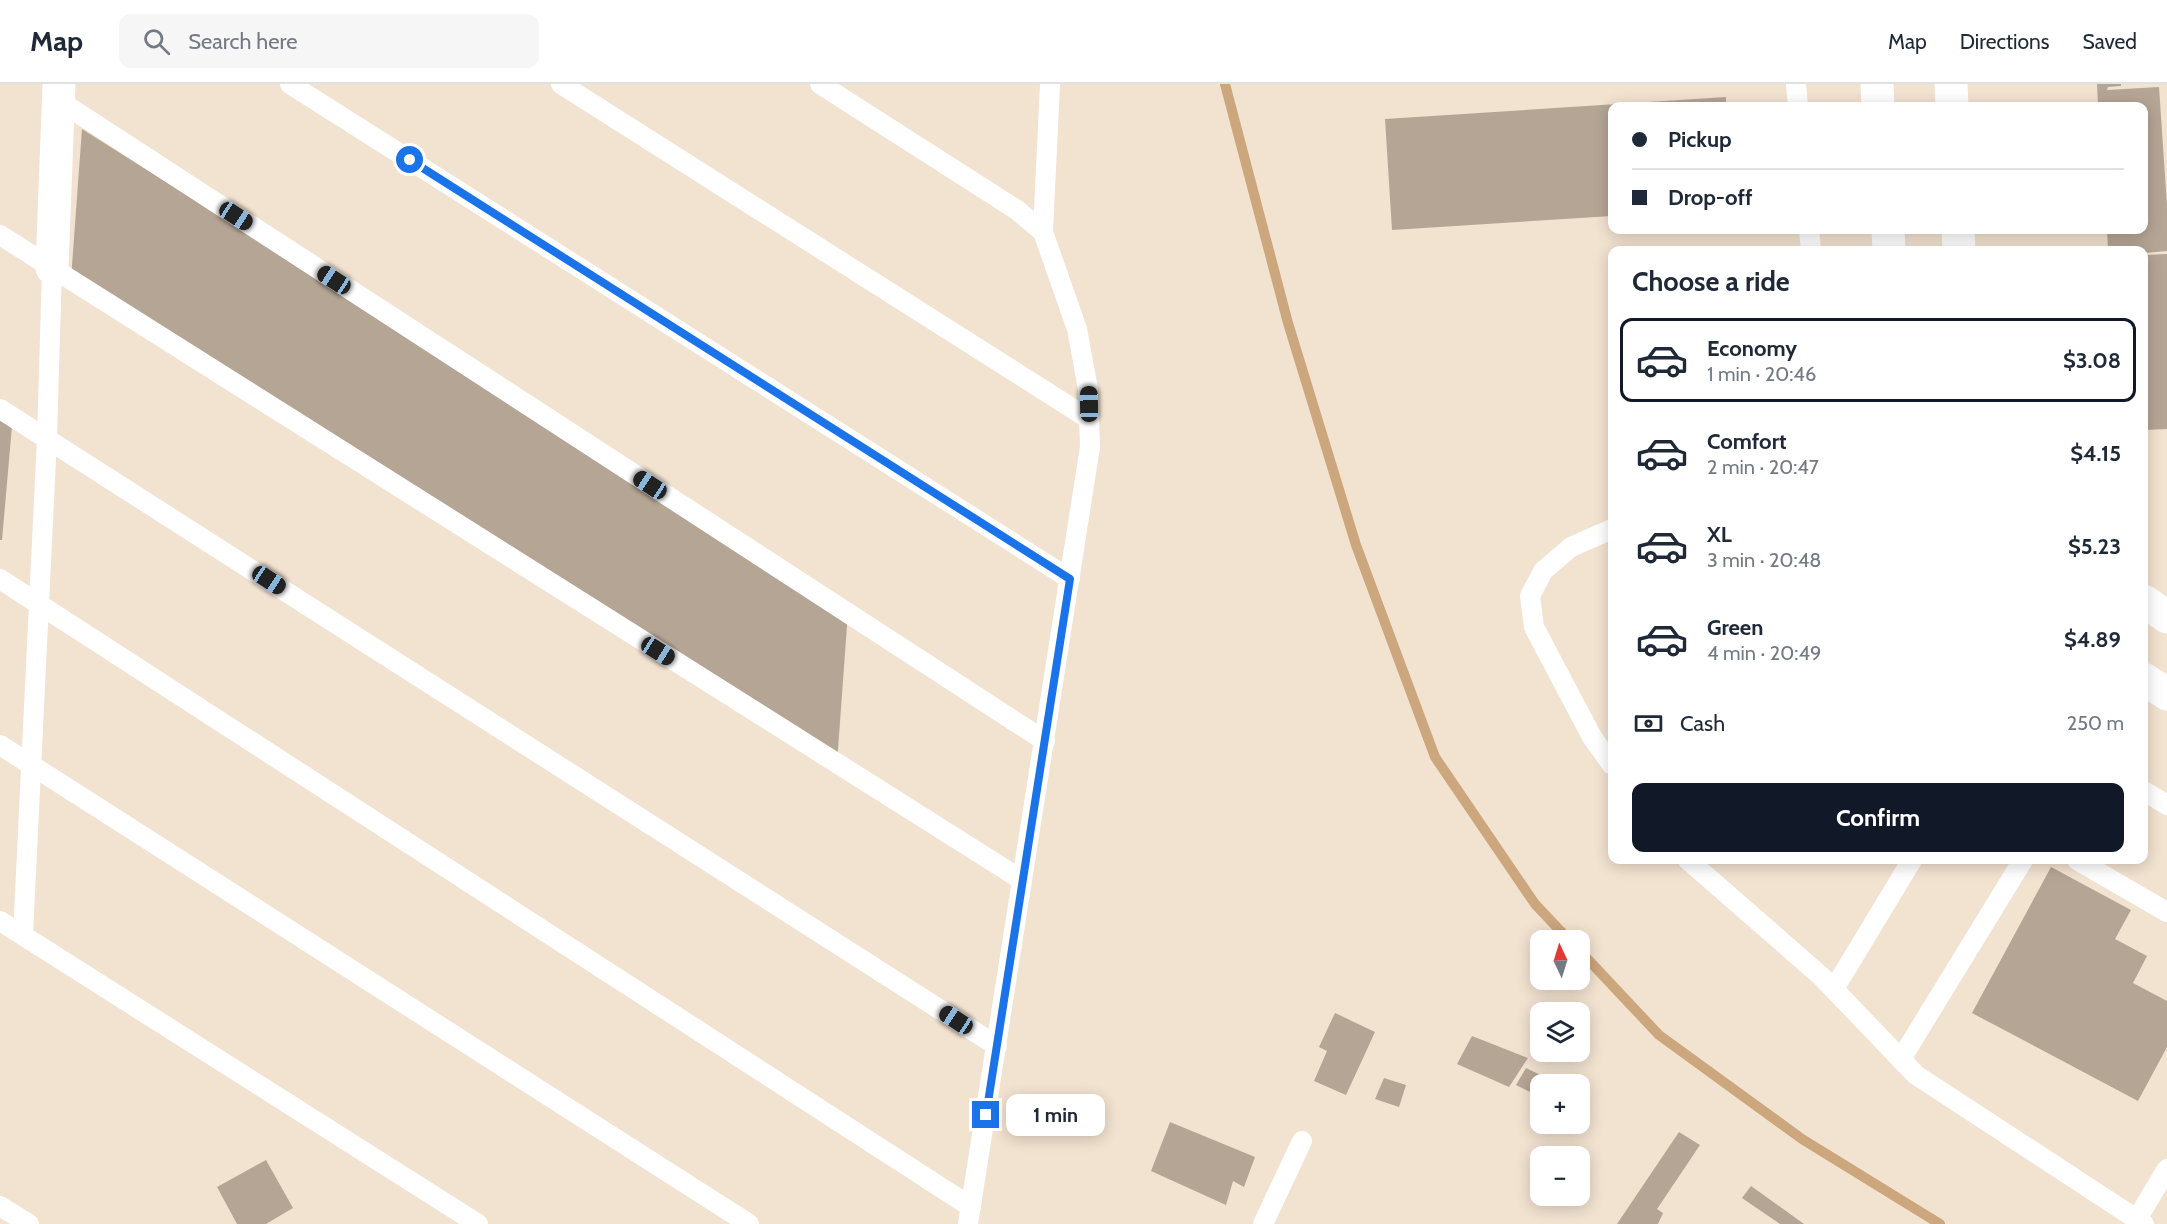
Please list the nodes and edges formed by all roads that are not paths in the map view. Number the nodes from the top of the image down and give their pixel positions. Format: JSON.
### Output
{"nodes":[{"id":1,"x":290,"y":84,"type":"edge"},
{"id":2,"x":561,"y":84,"type":"edge"},
{"id":3,"x":820,"y":84,"type":"edge"},
{"id":4,"x":1050,"y":84,"type":"edge"},
{"id":5,"x":1796,"y":84,"type":"edge"},
{"id":6,"x":1877,"y":84,"type":"edge"},
{"id":7,"x":1951,"y":84,"type":"edge"},
{"id":8,"x":58,"y":92,"type":"edge"},
{"id":9,"x":1798,"y":102,"type":"edge"},
{"id":10,"x":1878,"y":102,"type":"edge"},
{"id":11,"x":1952,"y":102,"type":"edge"},
{"id":12,"x":1043,"y":232,"type":"junction"},
{"id":13,"x":0,"y":235,"type":"edge"},
{"id":14,"x":52,"y":268,"type":"junction"},
{"id":15,"x":0,"y":409,"type":"edge"},
{"id":16,"x":1089,"y":420,"type":"junction"},
{"id":17,"x":47,"y":438,"type":"junction"},
{"id":18,"x":1608,"y":531,"type":"edge"},
{"id":19,"x":0,"y":579,"type":"edge"},
{"id":20,"x":1070,"y":579,"type":"junction"},
{"id":21,"x":38,"y":603,"type":"junction"},
{"id":22,"x":2148,"y":604,"type":"edge"},
{"id":23,"x":2167,"y":617,"type":"edge"},
{"id":24,"x":2148,"y":682,"type":"edge"},
{"id":25,"x":2167,"y":694,"type":"edge"},
{"id":26,"x":1045,"y":741,"type":"junction"},
{"id":27,"x":0,"y":745,"type":"edge"},
{"id":28,"x":1608,"y":759,"type":"edge"},
{"id":29,"x":32,"y":765,"type":"junction"},
{"id":30,"x":2148,"y":793,"type":"edge"},
{"id":31,"x":2167,"y":805,"type":"edge"},
{"id":32,"x":1692,"y":864,"type":"edge"},
{"id":33,"x":1910,"y":864,"type":"edge"},
{"id":34,"x":2021,"y":864,"type":"edge"},
{"id":35,"x":2084,"y":864,"type":"edge"},
{"id":36,"x":1022,"y":880,"type":"junction"},
{"id":37,"x":2167,"y":912,"type":"edge"},
{"id":38,"x":0,"y":921,"type":"edge"},
{"id":39,"x":23,"y":936,"type":"junction"},
{"id":40,"x":1833,"y":989,"type":"junction"},
{"id":41,"x":997,"y":1046,"type":"junction"},
{"id":42,"x":1901,"y":1059,"type":"junction"},
{"id":43,"x":1302,"y":1141,"type":"dead end"},
{"id":44,"x":2167,"y":1169,"type":"edge"},
{"id":45,"x":0,"y":1206,"type":"edge"},
{"id":46,"x":969,"y":1215,"type":"edge"},
{"id":47,"x":2140,"y":1222,"type":"edge"},
{"id":48,"x":29,"y":1224,"type":"edge"},
{"id":49,"x":478,"y":1224,"type":"edge"},
{"id":50,"x":749,"y":1224,"type":"edge"},
{"id":51,"x":1263,"y":1224,"type":"edge"}],
"edges":[{"from":1,"to":20,"type":"lane"},
{"from":2,"to":16,"type":"lane"},
{"from":3,"to":12,"type":"lane"},
{"from":4,"to":12,"type":"lane"},
{"from":5,"to":9,"type":"lane"},
{"from":6,"to":10,"type":"street"},
{"from":7,"to":11,"type":"street"},
{"from":8,"to":14,"type":"street"},
{"from":8,"to":26,"type":"lane"},
{"from":12,"to":16,"type":"lane"},
{"from":13,"to":14,"type":"lane"},
{"from":14,"to":17,"type":"lane"},
{"from":14,"to":36,"type":"lane"},
{"from":15,"to":17,"type":"lane"},
{"from":16,"to":20,"type":"lane"},
{"from":17,"to":21,"type":"lane"},
{"from":17,"to":41,"type":"lane"},
{"from":18,"to":28,"type":"lane"},
{"from":19,"to":21,"type":"lane"},
{"from":20,"to":26,"type":"lane"},
{"from":21,"to":29,"type":"lane"},
{"from":21,"to":46,"type":"lane"},
{"from":22,"to":23,"type":"street"},
{"from":24,"to":25,"type":"street"},
{"from":26,"to":36,"type":"lane"},
{"from":27,"to":29,"type":"lane"},
{"from":29,"to":39,"type":"lane"},
{"from":29,"to":50,"type":"lane"},
{"from":30,"to":31,"type":"lane"},
{"from":32,"to":40,"type":"lane"},
{"from":33,"to":40,"type":"lane"},
{"from":34,"to":42,"type":"lane"},
{"from":35,"to":37,"type":"lane"},
{"from":36,"to":41,"type":"lane"},
{"from":38,"to":39,"type":"lane"},
{"from":39,"to":49,"type":"lane"},
{"from":40,"to":42,"type":"lane"},
{"from":41,"to":46,"type":"lane"},
{"from":42,"to":47,"type":"lane"},
{"from":43,"to":51,"type":"lane"},
{"from":44,"to":47,"type":"lane"},
{"from":45,"to":48,"type":"lane"}]}
